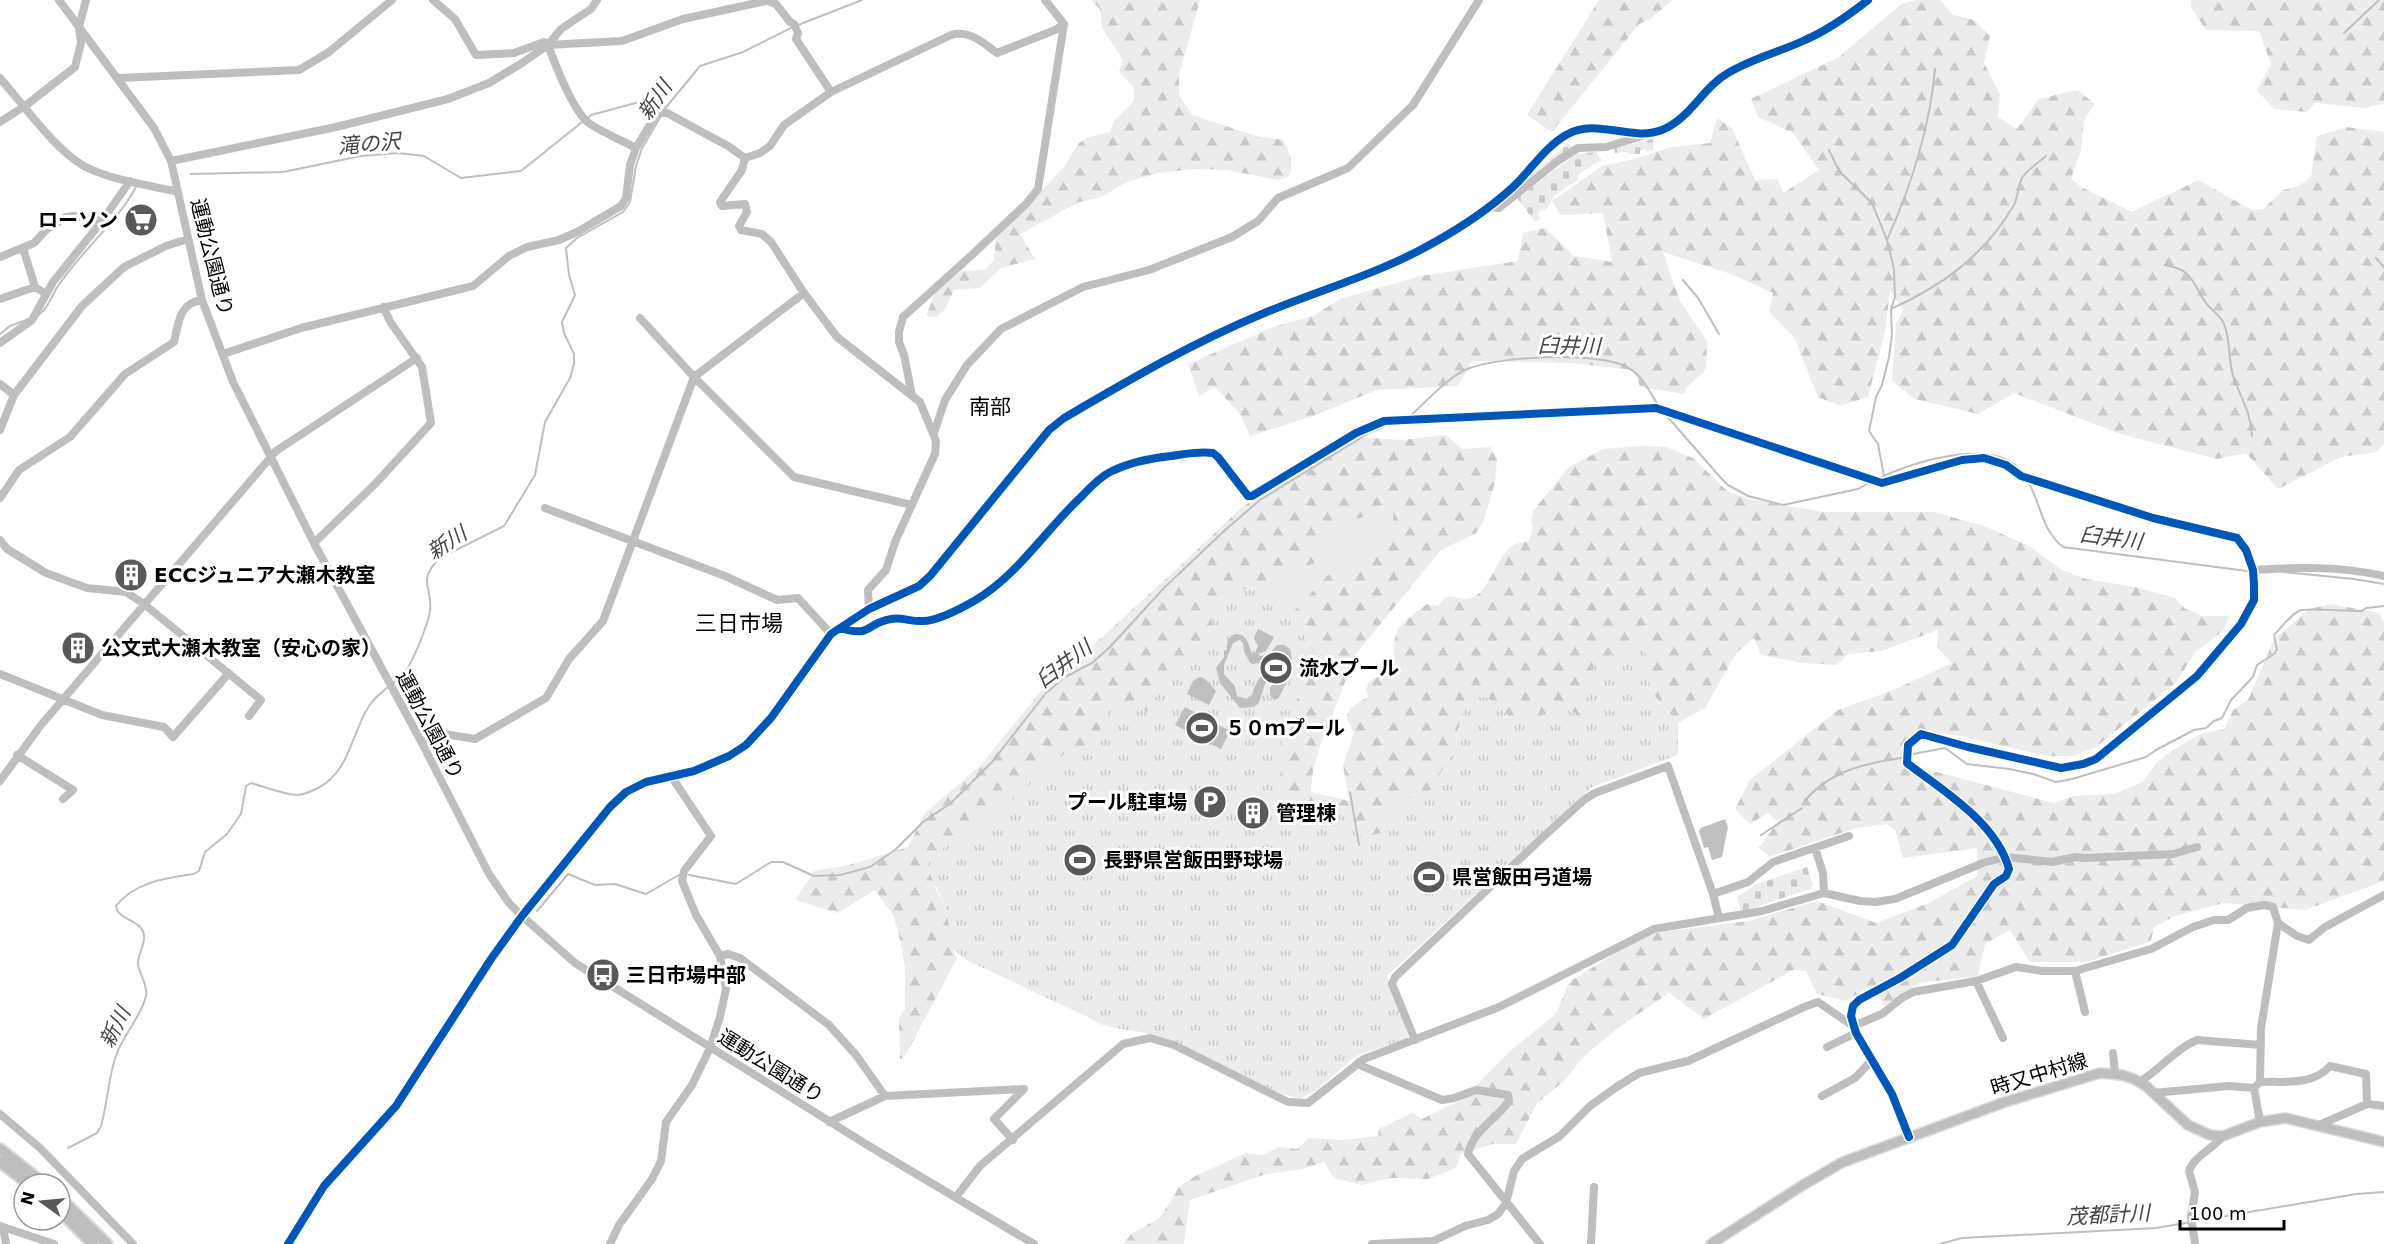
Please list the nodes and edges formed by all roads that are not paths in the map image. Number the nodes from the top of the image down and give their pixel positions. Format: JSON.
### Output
{"nodes":[{"id":1,"x":59,"y":0,"type":"edge"},
{"id":2,"x":86,"y":0,"type":"edge"},
{"id":3,"x":392,"y":0,"type":"edge"},
{"id":4,"x":433,"y":0,"type":"edge"},
{"id":5,"x":597,"y":0,"type":"edge"},
{"id":6,"x":765,"y":0,"type":"edge"},
{"id":7,"x":1045,"y":0,"type":"edge"},
{"id":8,"x":1479,"y":0,"type":"edge"},
{"id":9,"x":1868,"y":0,"type":"edge"},
{"id":10,"x":777,"y":2,"type":"edge"},
{"id":11,"x":1064,"y":24,"type":"junction"},
{"id":12,"x":79,"y":27,"type":"junction"},
{"id":13,"x":548,"y":45,"type":"junction"},
{"id":14,"x":0,"y":78,"type":"edge"},
{"id":15,"x":118,"y":78,"type":"junction"},
{"id":16,"x":831,"y":92,"type":"junction"},
{"id":17,"x":25,"y":106,"type":"junction"},
{"id":18,"x":0,"y":122,"type":"edge"},
{"id":19,"x":1650,"y":134,"type":"junction"},
{"id":20,"x":636,"y":148,"type":"junction"},
{"id":21,"x":745,"y":158,"type":"junction"},
{"id":22,"x":171,"y":161,"type":"junction"},
{"id":23,"x":130,"y":181,"type":"junction"},
{"id":24,"x":178,"y":192,"type":"junction"},
{"id":25,"x":1491,"y":207,"type":"junction"},
{"id":26,"x":102,"y":221,"type":"junction"},
{"id":27,"x":188,"y":239,"type":"junction"},
{"id":28,"x":23,"y":248,"type":"junction"},
{"id":29,"x":0,"y":257,"type":"edge"},
{"id":30,"x":35,"y":286,"type":"junction"},
{"id":31,"x":804,"y":292,"type":"junction"},
{"id":32,"x":46,"y":294,"type":"junction"},
{"id":33,"x":0,"y":299,"type":"edge"},
{"id":34,"x":202,"y":300,"type":"junction"},
{"id":35,"x":383,"y":307,"type":"junction"},
{"id":36,"x":640,"y":318,"type":"dead end"},
{"id":37,"x":0,"y":343,"type":"edge"},
{"id":38,"x":223,"y":354,"type":"junction"},
{"id":39,"x":417,"y":358,"type":"junction"},
{"id":40,"x":694,"y":377,"type":"junction"},
{"id":41,"x":0,"y":384,"type":"edge"},
{"id":42,"x":912,"y":395,"type":"junction"},
{"id":43,"x":14,"y":396,"type":"junction"},
{"id":44,"x":0,"y":430,"type":"edge"},
{"id":45,"x":934,"y":433,"type":"junction"},
{"id":46,"x":271,"y":458,"type":"junction"},
{"id":47,"x":0,"y":498,"type":"edge"},
{"id":48,"x":912,"y":505,"type":"junction"},
{"id":49,"x":545,"y":508,"type":"dead end"},
{"id":50,"x":0,"y":541,"type":"edge"},
{"id":51,"x":634,"y":541,"type":"junction"},
{"id":52,"x":314,"y":543,"type":"junction"},
{"id":53,"x":2253,"y":570,"type":"junction"},
{"id":54,"x":2384,"y":576,"type":"edge"},
{"id":55,"x":144,"y":603,"type":"junction"},
{"id":56,"x":869,"y":609,"type":"junction"},
{"id":57,"x":840,"y":628,"type":"junction"},
{"id":58,"x":831,"y":634,"type":"junction"},
{"id":59,"x":229,"y":673,"type":"junction"},
{"id":60,"x":0,"y":674,"type":"edge"},
{"id":61,"x":62,"y":700,"type":"junction"},
{"id":62,"x":249,"y":716,"type":"dead end"},
{"id":63,"x":422,"y":743,"type":"junction"},
{"id":64,"x":18,"y":755,"type":"junction"},
{"id":65,"x":671,"y":776,"type":"junction"},
{"id":66,"x":0,"y":780,"type":"edge"},
{"id":67,"x":63,"y":799,"type":"dead end"},
{"id":68,"x":1850,"y":836,"type":"dead end"},
{"id":69,"x":2197,"y":847,"type":"dead end"},
{"id":70,"x":1815,"y":848,"type":"junction"},
{"id":71,"x":2006,"y":857,"type":"junction"},
{"id":72,"x":1824,"y":893,"type":"junction"},
{"id":73,"x":1713,"y":894,"type":"junction"},
{"id":74,"x":2384,"y":895,"type":"edge"},
{"id":75,"x":522,"y":916,"type":"junction"},
{"id":76,"x":1719,"y":918,"type":"junction"},
{"id":77,"x":2277,"y":922,"type":"junction"},
{"id":78,"x":720,"y":956,"type":"junction"},
{"id":79,"x":2075,"y":971,"type":"junction"},
{"id":80,"x":1976,"y":981,"type":"junction"},
{"id":81,"x":2085,"y":1012,"type":"dead end"},
{"id":82,"x":1854,"y":1030,"type":"junction"},
{"id":83,"x":2002,"y":1038,"type":"dead end"},
{"id":84,"x":1415,"y":1040,"type":"junction"},
{"id":85,"x":2261,"y":1046,"type":"junction"},
{"id":86,"x":1827,"y":1047,"type":"dead end"},
{"id":87,"x":710,"y":1048,"type":"junction"},
{"id":88,"x":2113,"y":1053,"type":"dead end"},
{"id":89,"x":1871,"y":1061,"type":"junction"},
{"id":90,"x":1359,"y":1062,"type":"junction"},
{"id":91,"x":2115,"y":1074,"type":"junction"},
{"id":92,"x":2139,"y":1082,"type":"junction"},
{"id":93,"x":2257,"y":1085,"type":"junction"},
{"id":94,"x":2154,"y":1093,"type":"junction"},
{"id":95,"x":1822,"y":1095,"type":"dead end"},
{"id":96,"x":885,"y":1096,"type":"junction"},
{"id":97,"x":2367,"y":1104,"type":"junction"},
{"id":98,"x":2384,"y":1106,"type":"edge"},
{"id":99,"x":0,"y":1114,"type":"edge"},
{"id":100,"x":829,"y":1122,"type":"junction"},
{"id":101,"x":2260,"y":1122,"type":"junction"},
{"id":102,"x":2319,"y":1125,"type":"junction"},
{"id":103,"x":2223,"y":1136,"type":"junction"},
{"id":104,"x":1909,"y":1137,"type":"junction"},
{"id":105,"x":1013,"y":1140,"type":"junction"},
{"id":106,"x":2384,"y":1142,"type":"edge"},
{"id":107,"x":0,"y":1149,"type":"edge"},
{"id":108,"x":0,"y":1162,"type":"edge"},
{"id":109,"x":13,"y":1172,"type":"edge"},
{"id":110,"x":29,"y":1172,"type":"edge"},
{"id":111,"x":1594,"y":1187,"type":"dead end"},
{"id":112,"x":956,"y":1197,"type":"junction"},
{"id":113,"x":1506,"y":1203,"type":"junction"},
{"id":114,"x":72,"y":1210,"type":"edge"},
{"id":115,"x":72,"y":1223,"type":"edge"},
{"id":116,"x":2,"y":1227,"type":"edge"},
{"id":117,"x":6,"y":1244,"type":"edge"},
{"id":118,"x":54,"y":1244,"type":"edge"},
{"id":119,"x":93,"y":1244,"type":"edge"},
{"id":120,"x":107,"y":1244,"type":"edge"},
{"id":121,"x":133,"y":1244,"type":"edge"},
{"id":122,"x":288,"y":1244,"type":"edge"},
{"id":123,"x":610,"y":1244,"type":"edge"},
{"id":124,"x":1034,"y":1244,"type":"edge"},
{"id":125,"x":1372,"y":1244,"type":"edge"},
{"id":126,"x":1540,"y":1244,"type":"edge"},
{"id":127,"x":1592,"y":1244,"type":"edge"},
{"id":128,"x":1712,"y":1244,"type":"edge"},
{"id":129,"x":2195,"y":1244,"type":"edge"}],
"edges":[{"from":1,"to":12,"type":"street","name":"運動公園通り"},
{"from":2,"to":12,"type":"street"},
{"from":3,"to":15,"type":"street"},
{"from":4,"to":13,"type":"street"},
{"from":5,"to":13,"type":"street"},
{"from":6,"to":10,"type":"street"},
{"from":6,"to":13,"type":"street"},
{"from":7,"to":11,"type":"street"},
{"from":8,"to":45,"type":"street"},
{"from":9,"to":19,"type":"street"},
{"from":10,"to":16,"type":"street"},
{"from":11,"to":16,"type":"street"},
{"from":11,"to":42,"type":"street"},
{"from":12,"to":15,"type":"street","name":"運動公園通り"},
{"from":12,"to":17,"type":"street"},
{"from":13,"to":20,"type":"street"},
{"from":13,"to":22,"type":"street"},
{"from":14,"to":17,"type":"street"},
{"from":15,"to":22,"type":"street","name":"運動公園通り"},
{"from":16,"to":21,"type":"street"},
{"from":17,"to":18,"type":"street"},
{"from":17,"to":23,"type":"street"},
{"from":19,"to":25,"type":"street"},
{"from":19,"to":25,"type":"street"},
{"from":20,"to":21,"type":"street"},
{"from":20,"to":35,"type":"street"},
{"from":21,"to":31,"type":"street"},
{"from":22,"to":24,"type":"street","name":"運動公園通り"},
{"from":23,"to":24,"type":"street"},
{"from":23,"to":26,"type":"street"},
{"from":24,"to":27,"type":"street","name":"運動公園通り"},
{"from":25,"to":56,"type":"street"},
{"from":26,"to":28,"type":"street"},
{"from":26,"to":32,"type":"street"},
{"from":27,"to":34,"type":"street","name":"運動公園通り"},
{"from":27,"to":43,"type":"street"},
{"from":28,"to":29,"type":"street"},
{"from":28,"to":30,"type":"street"},
{"from":30,"to":32,"type":"street"},
{"from":30,"to":33,"type":"street"},
{"from":31,"to":40,"type":"street"},
{"from":31,"to":42,"type":"street"},
{"from":32,"to":37,"type":"street"},
{"from":34,"to":38,"type":"street","name":"運動公園通り"},
{"from":34,"to":47,"type":"street"},
{"from":35,"to":38,"type":"street"},
{"from":35,"to":39,"type":"street"},
{"from":36,"to":40,"type":"street"},
{"from":38,"to":46,"type":"street","name":"運動公園通り"},
{"from":39,"to":46,"type":"street"},
{"from":39,"to":52,"type":"street"},
{"from":40,"to":48,"type":"street"},
{"from":40,"to":51,"type":"street"},
{"from":41,"to":43,"type":"street"},
{"from":42,"to":45,"type":"street"},
{"from":43,"to":44,"type":"street"},
{"from":45,"to":48,"type":"street"},
{"from":46,"to":52,"type":"street","name":"運動公園通り"},
{"from":46,"to":55,"type":"street"},
{"from":48,"to":56,"type":"street"},
{"from":49,"to":51,"type":"street"},
{"from":50,"to":55,"type":"street"},
{"from":51,"to":58,"type":"street"},
{"from":51,"to":63,"type":"street"},
{"from":52,"to":63,"type":"street","name":"運動公園通り"},
{"from":53,"to":54,"type":"street"},
{"from":53,"to":57,"type":"street"},
{"from":53,"to":71,"type":"street"},
{"from":55,"to":59,"type":"street"},
{"from":55,"to":61,"type":"street"},
{"from":56,"to":57,"type":"street"},
{"from":57,"to":58,"type":"street"},
{"from":58,"to":65,"type":"street"},
{"from":59,"to":61,"type":"street"},
{"from":59,"to":62,"type":"street"},
{"from":60,"to":61,"type":"street"},
{"from":61,"to":64,"type":"street"},
{"from":63,"to":75,"type":"street","name":"運動公園通り"},
{"from":64,"to":66,"type":"street"},
{"from":64,"to":67,"type":"street"},
{"from":65,"to":75,"type":"street"},
{"from":65,"to":78,"type":"street"},
{"from":68,"to":70,"type":"street"},
{"from":69,"to":71,"type":"street"},
{"from":70,"to":72,"type":"street"},
{"from":70,"to":73,"type":"street"},
{"from":71,"to":72,"type":"street"},
{"from":71,"to":82,"type":"street"},
{"from":72,"to":76,"type":"street"},
{"from":73,"to":76,"type":"street"},
{"from":73,"to":84,"type":"street"},
{"from":74,"to":77,"type":"street"},
{"from":75,"to":87,"type":"street","name":"運動公園通り"},
{"from":75,"to":122,"type":"street"},
{"from":76,"to":84,"type":"street"},
{"from":77,"to":79,"type":"street"},
{"from":77,"to":85,"type":"street"},
{"from":78,"to":87,"type":"street"},
{"from":78,"to":96,"type":"street"},
{"from":79,"to":80,"type":"street"},
{"from":79,"to":81,"type":"street"},
{"from":80,"to":82,"type":"street"},
{"from":80,"to":83,"type":"street"},
{"from":82,"to":86,"type":"street"},
{"from":82,"to":89,"type":"street"},
{"from":82,"to":113,"type":"street"},
{"from":84,"to":90,"type":"street"},
{"from":85,"to":92,"type":"street"},
{"from":85,"to":93,"type":"street"},
{"from":87,"to":100,"type":"street","name":"運動公園通り"},
{"from":87,"to":123,"type":"street"},
{"from":88,"to":91,"type":"street"},
{"from":89,"to":95,"type":"street"},
{"from":89,"to":104,"type":"street"},
{"from":90,"to":105,"type":"street"},
{"from":90,"to":113,"type":"street"},
{"from":91,"to":92,"type":"main road","name":"時又中村線"},
{"from":91,"to":104,"type":"main road","name":"時又中村線"},
{"from":92,"to":94,"type":"main road","name":"時又中村線"},
{"from":93,"to":94,"type":"street"},
{"from":93,"to":97,"type":"street"},
{"from":93,"to":101,"type":"street"},
{"from":94,"to":103,"type":"main road","name":"時又中村線"},
{"from":96,"to":100,"type":"street"},
{"from":96,"to":105,"type":"street"},
{"from":97,"to":98,"type":"street"},
{"from":97,"to":102,"type":"street"},
{"from":99,"to":121,"type":"street"},
{"from":100,"to":112,"type":"street","name":"運動公園通り"},
{"from":101,"to":102,"type":"main road"},
{"from":101,"to":103,"type":"main road"},
{"from":102,"to":106,"type":"main road"},
{"from":103,"to":129,"type":"street"},
{"from":104,"to":128,"type":"main road","name":"時又中村線"},
{"from":105,"to":112,"type":"street"},
{"from":107,"to":110,"type":"highway"},
{"from":108,"to":109,"type":"highway"},
{"from":111,"to":127,"type":"street"},
{"from":112,"to":124,"type":"street","name":"運動公園通り"},
{"from":113,"to":125,"type":"street"},
{"from":113,"to":126,"type":"street"},
{"from":114,"to":120,"type":"highway"},
{"from":115,"to":119,"type":"highway"},
{"from":116,"to":117,"type":"street"},
{"from":116,"to":118,"type":"street"}]}
